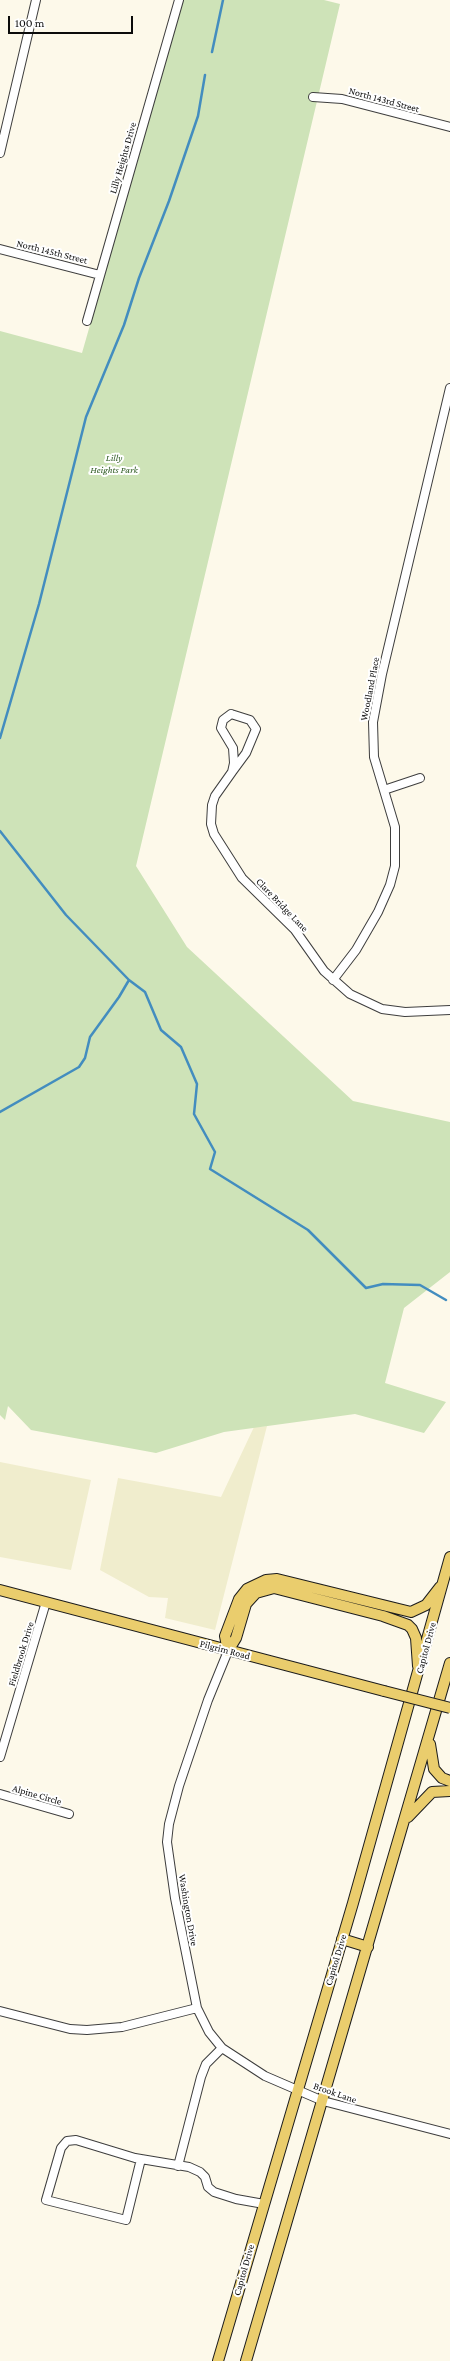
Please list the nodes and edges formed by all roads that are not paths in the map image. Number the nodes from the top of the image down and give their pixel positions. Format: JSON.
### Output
{"nodes":[{"id":1,"x":36,"y":0,"type":"edge"},
{"id":2,"x":179,"y":0,"type":"edge"},
{"id":3,"x":313,"y":97,"type":"dead end"},
{"id":4,"x":450,"y":127,"type":"edge"},
{"id":5,"x":0,"y":153,"type":"edge"},
{"id":6,"x":0,"y":249,"type":"edge"},
{"id":7,"x":100,"y":275,"type":"junction"},
{"id":8,"x":87,"y":321,"type":"dead end"},
{"id":9,"x":450,"y":388,"type":"edge"},
{"id":10,"x":232,"y":772,"type":"junction"},
{"id":11,"x":420,"y":778,"type":"dead end"},
{"id":12,"x":384,"y":790,"type":"junction"},
{"id":13,"x":334,"y":980,"type":"junction"},
{"id":14,"x":450,"y":1010,"type":"edge"},
{"id":15,"x":450,"y":1557,"type":"edge"},
{"id":16,"x":443,"y":1582,"type":"junction"},
{"id":17,"x":0,"y":1590,"type":"edge"},
{"id":18,"x":46,"y":1602,"type":"junction"},
{"id":19,"x":228,"y":1651,"type":"junction"},
{"id":20,"x":450,"y":1663,"type":"edge"},
{"id":21,"x":419,"y":1674,"type":"junction"},
{"id":22,"x":450,"y":1708,"type":"edge"},
{"id":23,"x":429,"y":1738,"type":"junction"},
{"id":24,"x":0,"y":1757,"type":"edge"},
{"id":25,"x":450,"y":1781,"type":"edge"},
{"id":26,"x":450,"y":1791,"type":"edge"},
{"id":27,"x":0,"y":1794,"type":"edge"},
{"id":28,"x":69,"y":1814,"type":"dead end"},
{"id":29,"x":406,"y":1820,"type":"junction"},
{"id":30,"x":342,"y":1939,"type":"junction"},
{"id":31,"x":368,"y":1947,"type":"junction"},
{"id":32,"x":197,"y":2008,"type":"junction"},
{"id":33,"x":0,"y":2011,"type":"edge"},
{"id":34,"x":222,"y":2048,"type":"junction"},
{"id":35,"x":297,"y":2090,"type":"junction"},
{"id":36,"x":322,"y":2101,"type":"junction"},
{"id":37,"x":450,"y":2134,"type":"edge"},
{"id":38,"x":141,"y":2159,"type":"junction"},
{"id":39,"x":178,"y":2166,"type":"junction"},
{"id":40,"x":264,"y":2204,"type":"junction"},
{"id":41,"x":218,"y":2361,"type":"edge"},
{"id":42,"x":246,"y":2361,"type":"edge"}],
"edges":[{"from":1,"to":5,"type":"street"},
{"from":2,"to":7,"type":"street","name":"Lilly Heights Drive"},
{"from":3,"to":4,"type":"street","name":"North 143rd Street"},
{"from":6,"to":7,"type":"street","name":"North 145th Street"},
{"from":7,"to":8,"type":"street","name":"Lilly Heights Drive"},
{"from":9,"to":12,"type":"street","name":"Woodland Place"},
{"from":10,"to":10,"type":"street","name":"Clare Bridge Lane"},
{"from":10,"to":13,"type":"street","name":"Clare Bridge Lane"},
{"from":11,"to":12,"type":"street"},
{"from":12,"to":13,"type":"street","name":"Woodland Place"},
{"from":13,"to":14,"type":"street","name":"Clare Bridge Lane"},
{"from":15,"to":16,"type":"main road","name":"Capitol Drive"},
{"from":16,"to":19,"type":"main road"},
{"from":16,"to":21,"type":"main road","name":"Capitol Drive"},
{"from":17,"to":18,"type":"main road","name":"Pilgrim Road"},
{"from":18,"to":19,"type":"main road","name":"Pilgrim Road"},
{"from":18,"to":24,"type":"street","name":"Fieldbrook Drive"},
{"from":19,"to":21,"type":"main road"},
{"from":19,"to":22,"type":"main road","name":"Pilgrim Road","bridge":true},
{"from":19,"to":32,"type":"street","name":"Washington Drive"},
{"from":20,"to":23,"type":"main road"},
{"from":21,"to":30,"type":"main road","name":"Capitol Drive"},
{"from":23,"to":25,"type":"main road"},
{"from":23,"to":29,"type":"main road"},
{"from":26,"to":29,"type":"main road"},
{"from":27,"to":28,"type":"street","name":"Alpine Circle"},
{"from":29,"to":31,"type":"main road"},
{"from":30,"to":31,"type":"main road"},
{"from":30,"to":35,"type":"main road","name":"Capitol Drive"},
{"from":31,"to":36,"type":"main road"},
{"from":32,"to":33,"type":"street"},
{"from":32,"to":34,"type":"street","name":"Washington Drive"},
{"from":34,"to":35,"type":"street","name":"Brook Lane"},
{"from":34,"to":39,"type":"street"},
{"from":35,"to":36,"type":"street","name":"Brook Lane"},
{"from":35,"to":40,"type":"main road","name":"Capitol Drive"},
{"from":36,"to":37,"type":"street","name":"Brook Lane"},
{"from":36,"to":42,"type":"main road"},
{"from":38,"to":38,"type":"street"},
{"from":38,"to":39,"type":"street"},
{"from":39,"to":40,"type":"street"},
{"from":40,"to":41,"type":"main road","name":"Capitol Drive"}]}
